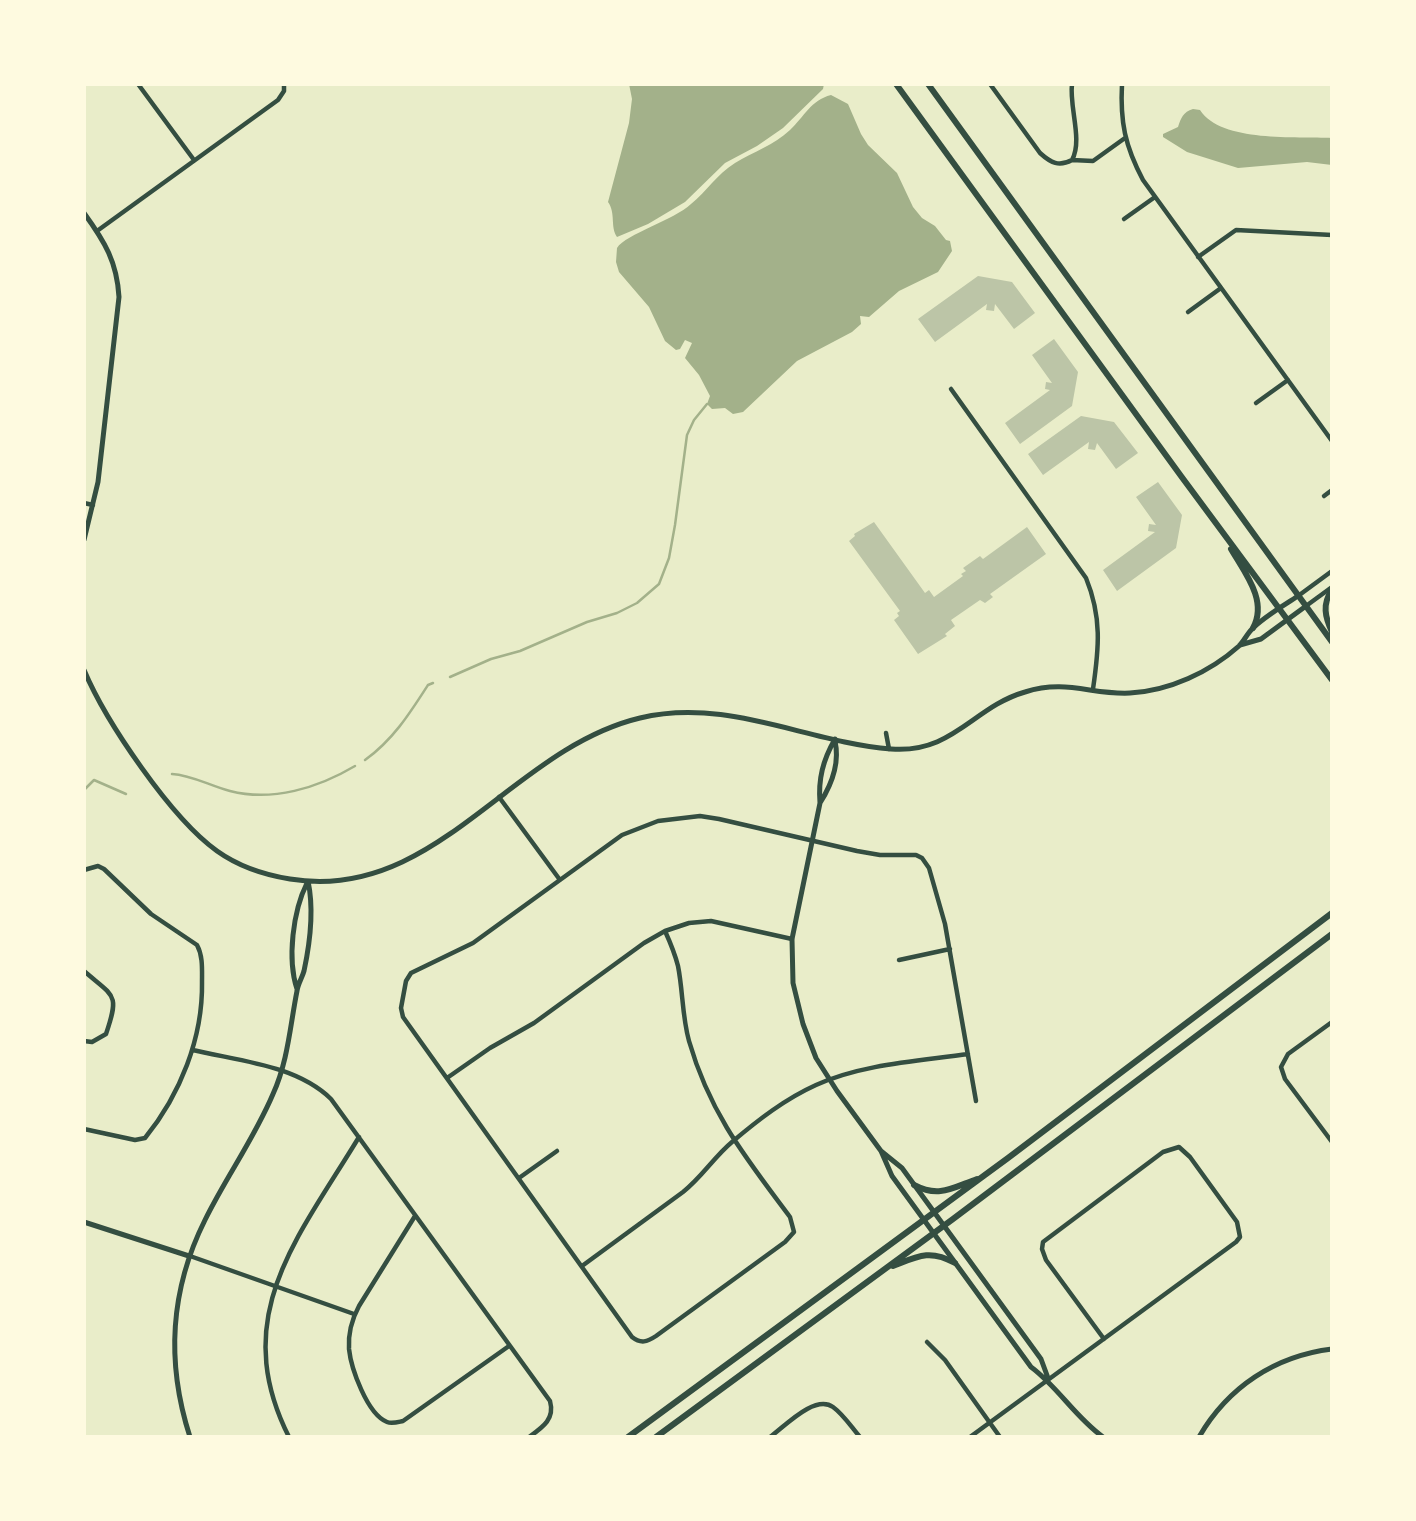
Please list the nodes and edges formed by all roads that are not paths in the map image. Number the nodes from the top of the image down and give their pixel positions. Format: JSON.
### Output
{"nodes":[{"id":1,"x":138,"y":84,"type":"edge"},
{"id":2,"x":284,"y":84,"type":"edge"},
{"id":3,"x":896,"y":84,"type":"edge"},
{"id":4,"x":928,"y":84,"type":"edge"},
{"id":5,"x":990,"y":84,"type":"edge"},
{"id":6,"x":1072,"y":84,"type":"edge"},
{"id":7,"x":1122,"y":84,"type":"edge"},
{"id":8,"x":1125,"y":138,"type":"junction"},
{"id":9,"x":194,"y":160,"type":"junction"},
{"id":10,"x":1072,"y":160,"type":"junction"},
{"id":11,"x":1155,"y":197,"type":"junction"},
{"id":12,"x":84,"y":213,"type":"edge"},
{"id":13,"x":1124,"y":219,"type":"dead end"},
{"id":14,"x":97,"y":231,"type":"junction"},
{"id":15,"x":1332,"y":235,"type":"edge"},
{"id":16,"x":1198,"y":257,"type":"junction"},
{"id":17,"x":1221,"y":288,"type":"junction"},
{"id":18,"x":1188,"y":312,"type":"dead end"},
{"id":19,"x":1288,"y":380,"type":"junction"},
{"id":20,"x":951,"y":389,"type":"dead end"},
{"id":21,"x":1256,"y":404,"type":"dead end"},
{"id":22,"x":1332,"y":441,"type":"edge"},
{"id":23,"x":1332,"y":489,"type":"edge"},
{"id":24,"x":1324,"y":496,"type":"dead end"},
{"id":25,"x":84,"y":503,"type":"edge"},
{"id":26,"x":93,"y":505,"type":"junction"},
{"id":27,"x":1218,"y":526,"type":"junction"},
{"id":28,"x":84,"y":540,"type":"edge"},
{"id":29,"x":1332,"y":571,"type":"edge"},
{"id":30,"x":1332,"y":589,"type":"edge"},
{"id":31,"x":1298,"y":596,"type":"junction"},
{"id":32,"x":1306,"y":606,"type":"junction"},
{"id":33,"x":1280,"y":608,"type":"junction"},
{"id":34,"x":1288,"y":619,"type":"junction"},
{"id":35,"x":1253,"y":628,"type":"junction"},
{"id":36,"x":1332,"y":632,"type":"edge"},
{"id":37,"x":1332,"y":642,"type":"edge"},
{"id":38,"x":1240,"y":645,"type":"junction"},
{"id":39,"x":84,"y":670,"type":"edge"},
{"id":40,"x":1332,"y":680,"type":"edge"},
{"id":41,"x":87,"y":684,"type":"edge"},
{"id":42,"x":1093,"y":689,"type":"junction"},
{"id":43,"x":886,"y":733,"type":"dead end"},
{"id":44,"x":835,"y":739,"type":"junction"},
{"id":45,"x":889,"y":749,"type":"junction"},
{"id":46,"x":499,"y":797,"type":"junction"},
{"id":47,"x":820,"y":803,"type":"junction"},
{"id":48,"x":812,"y":841,"type":"junction"},
{"id":49,"x":84,"y":870,"type":"edge"},
{"id":50,"x":560,"y":880,"type":"junction"},
{"id":51,"x":308,"y":881,"type":"junction"},
{"id":52,"x":1332,"y":913,"type":"edge"},
{"id":53,"x":665,"y":931,"type":"junction"},
{"id":54,"x":1332,"y":934,"type":"edge"},
{"id":55,"x":792,"y":939,"type":"junction"},
{"id":56,"x":950,"y":949,"type":"junction"},
{"id":57,"x":899,"y":960,"type":"dead end"},
{"id":58,"x":84,"y":971,"type":"edge"},
{"id":59,"x":297,"y":989,"type":"junction"},
{"id":60,"x":1332,"y":1022,"type":"edge"},
{"id":61,"x":84,"y":1041,"type":"edge"},
{"id":62,"x":193,"y":1050,"type":"junction"},
{"id":63,"x":968,"y":1054,"type":"junction"},
{"id":64,"x":282,"y":1071,"type":"junction"},
{"id":65,"x":447,"y":1078,"type":"junction"},
{"id":66,"x":830,"y":1080,"type":"junction"},
{"id":67,"x":976,"y":1101,"type":"dead end"},
{"id":68,"x":84,"y":1129,"type":"edge"},
{"id":69,"x":359,"y":1137,"type":"junction"},
{"id":70,"x":733,"y":1141,"type":"junction"},
{"id":71,"x":1332,"y":1142,"type":"edge"},
{"id":72,"x":557,"y":1151,"type":"dead end"},
{"id":73,"x":881,"y":1151,"type":"junction"},
{"id":74,"x":985,"y":1175,"type":"junction"},
{"id":75,"x":519,"y":1178,"type":"junction"},
{"id":76,"x":914,"y":1185,"type":"junction"},
{"id":77,"x":934,"y":1213,"type":"junction"},
{"id":78,"x":415,"y":1216,"type":"junction"},
{"id":79,"x":924,"y":1220,"type":"junction"},
{"id":80,"x":84,"y":1222,"type":"edge"},
{"id":81,"x":944,"y":1226,"type":"junction"},
{"id":82,"x":934,"y":1233,"type":"junction"},
{"id":83,"x":189,"y":1256,"type":"junction"},
{"id":84,"x":955,"y":1263,"type":"junction"},
{"id":85,"x":582,"y":1266,"type":"junction"},
{"id":86,"x":885,"y":1269,"type":"junction"},
{"id":87,"x":275,"y":1286,"type":"junction"},
{"id":88,"x":354,"y":1314,"type":"junction"},
{"id":89,"x":1104,"y":1339,"type":"junction"},
{"id":90,"x":926,"y":1342,"type":"dead end"},
{"id":91,"x":509,"y":1346,"type":"junction"},
{"id":92,"x":1332,"y":1349,"type":"edge"},
{"id":93,"x":1049,"y":1380,"type":"junction"},
{"id":94,"x":990,"y":1423,"type":"junction"},
{"id":95,"x":190,"y":1437,"type":"edge"},
{"id":96,"x":289,"y":1437,"type":"edge"},
{"id":97,"x":529,"y":1437,"type":"edge"},
{"id":98,"x":628,"y":1437,"type":"edge"},
{"id":99,"x":656,"y":1437,"type":"edge"},
{"id":100,"x":770,"y":1437,"type":"edge"},
{"id":101,"x":860,"y":1437,"type":"edge"},
{"id":102,"x":970,"y":1437,"type":"edge"},
{"id":103,"x":1000,"y":1437,"type":"edge"},
{"id":104,"x":1103,"y":1437,"type":"edge"},
{"id":105,"x":1199,"y":1437,"type":"edge"}],
"edges":[{"from":1,"to":9,"type":"street"},
{"from":2,"to":9,"type":"street"},
{"from":3,"to":27,"type":"main road"},
{"from":4,"to":31,"type":"main road"},
{"from":5,"to":10,"type":"street"},
{"from":6,"to":10,"type":"street"},
{"from":7,"to":8,"type":"street"},
{"from":8,"to":10,"type":"street"},
{"from":8,"to":11,"type":"street"},
{"from":9,"to":14,"type":"street"},
{"from":11,"to":13,"type":"street"},
{"from":11,"to":16,"type":"street"},
{"from":12,"to":14,"type":"street"},
{"from":14,"to":26,"type":"street"},
{"from":15,"to":16,"type":"street"},
{"from":16,"to":17,"type":"street"},
{"from":17,"to":18,"type":"street"},
{"from":17,"to":19,"type":"street"},
{"from":19,"to":21,"type":"street"},
{"from":19,"to":22,"type":"street"},
{"from":20,"to":42,"type":"street"},
{"from":23,"to":24,"type":"street"},
{"from":25,"to":26,"type":"street"},
{"from":26,"to":28,"type":"street"},
{"from":27,"to":33,"type":"main road"},
{"from":27,"to":35,"type":"main road"},
{"from":29,"to":31,"type":"street"},
{"from":30,"to":32,"type":"street"},
{"from":30,"to":36,"type":"main road"},
{"from":31,"to":32,"type":"main road"},
{"from":31,"to":33,"type":"street"},
{"from":32,"to":34,"type":"street"},
{"from":32,"to":37,"type":"main road"},
{"from":33,"to":34,"type":"main road"},
{"from":33,"to":35,"type":"street"},
{"from":34,"to":38,"type":"street"},
{"from":34,"to":40,"type":"main road"},
{"from":35,"to":38,"type":"street"},
{"from":38,"to":42,"type":"street"},
{"from":39,"to":41,"type":"street"},
{"from":41,"to":51,"type":"street"},
{"from":42,"to":45,"type":"street"},
{"from":43,"to":45,"type":"street"},
{"from":44,"to":45,"type":"street"},
{"from":44,"to":46,"type":"street"},
{"from":44,"to":47,"type":"street"},
{"from":44,"to":47,"type":"street"},
{"from":46,"to":50,"type":"street"},
{"from":46,"to":51,"type":"street"},
{"from":47,"to":48,"type":"street"},
{"from":48,"to":50,"type":"street"},
{"from":48,"to":55,"type":"street"},
{"from":48,"to":56,"type":"street"},
{"from":49,"to":62,"type":"street"},
{"from":50,"to":65,"type":"street"},
{"from":51,"to":59,"type":"street"},
{"from":51,"to":59,"type":"street"},
{"from":52,"to":74,"type":"main road"},
{"from":53,"to":55,"type":"street"},
{"from":53,"to":65,"type":"street"},
{"from":53,"to":70,"type":"street"},
{"from":54,"to":81,"type":"main road"},
{"from":55,"to":66,"type":"street"},
{"from":56,"to":57,"type":"street"},
{"from":56,"to":63,"type":"street"},
{"from":58,"to":61,"type":"street"},
{"from":59,"to":64,"type":"street"},
{"from":60,"to":71,"type":"street"},
{"from":62,"to":64,"type":"street"},
{"from":62,"to":68,"type":"street"},
{"from":63,"to":66,"type":"street"},
{"from":63,"to":67,"type":"street"},
{"from":64,"to":69,"type":"street"},
{"from":64,"to":83,"type":"street"},
{"from":65,"to":75,"type":"street"},
{"from":66,"to":70,"type":"street"},
{"from":66,"to":73,"type":"street"},
{"from":69,"to":78,"type":"street"},
{"from":69,"to":87,"type":"street"},
{"from":70,"to":85,"type":"street"},
{"from":70,"to":85,"type":"street"},
{"from":72,"to":75,"type":"street"},
{"from":73,"to":76,"type":"street"},
{"from":73,"to":79,"type":"street"},
{"from":74,"to":76,"type":"main road"},
{"from":74,"to":77,"type":"main road"},
{"from":75,"to":85,"type":"street"},
{"from":76,"to":77,"type":"street"},
{"from":77,"to":79,"type":"main road"},
{"from":77,"to":81,"type":"street"},
{"from":78,"to":88,"type":"street"},
{"from":78,"to":91,"type":"street"},
{"from":79,"to":82,"type":"street"},
{"from":79,"to":98,"type":"main road"},
{"from":80,"to":83,"type":"street"},
{"from":81,"to":82,"type":"main road"},
{"from":81,"to":93,"type":"street"},
{"from":82,"to":84,"type":"street"},
{"from":82,"to":86,"type":"main road"},
{"from":83,"to":87,"type":"street"},
{"from":83,"to":95,"type":"street"},
{"from":84,"to":86,"type":"main road"},
{"from":84,"to":93,"type":"street"},
{"from":86,"to":99,"type":"main road"},
{"from":87,"to":88,"type":"street"},
{"from":87,"to":96,"type":"street"},
{"from":88,"to":91,"type":"street"},
{"from":89,"to":89,"type":"street"},
{"from":89,"to":93,"type":"street"},
{"from":90,"to":94,"type":"street"},
{"from":91,"to":97,"type":"street"},
{"from":92,"to":105,"type":"street"},
{"from":93,"to":94,"type":"street"},
{"from":93,"to":104,"type":"street"},
{"from":94,"to":102,"type":"street"},
{"from":94,"to":103,"type":"street"},
{"from":100,"to":101,"type":"street"}]}
